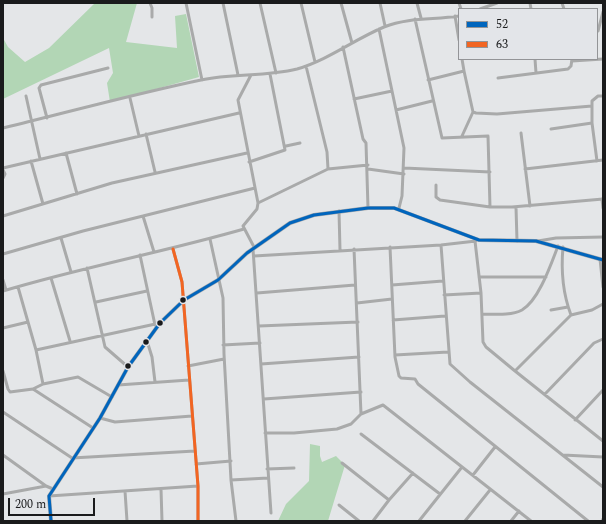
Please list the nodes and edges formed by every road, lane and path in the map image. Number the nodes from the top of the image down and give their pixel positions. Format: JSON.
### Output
{"nodes":[{"id":1,"x":150,"y":3,"type":"edge"},
{"id":2,"x":186,"y":3,"type":"edge"},
{"id":3,"x":223,"y":3,"type":"edge"},
{"id":4,"x":260,"y":3,"type":"edge"},
{"id":5,"x":301,"y":3,"type":"edge"},
{"id":6,"x":341,"y":3,"type":"edge"},
{"id":7,"x":380,"y":3,"type":"edge"},
{"id":8,"x":418,"y":3,"type":"edge"},
{"id":9,"x":497,"y":3,"type":"edge"},
{"id":10,"x":491,"y":7,"type":"edge"},
{"id":11,"x":603,"y":12,"type":"edge"},
{"id":12,"x":455,"y":16,"type":"joint"},
{"id":13,"x":152,"y":17,"type":"dead end"},
{"id":14,"x":421,"y":18,"type":"junction"},
{"id":15,"x":415,"y":19,"type":"junction"},
{"id":16,"x":385,"y":26,"type":"junction"},
{"id":17,"x":379,"y":29,"type":"junction"},
{"id":18,"x":598,"y":31,"type":"edge"},
{"id":19,"x":458,"y":34,"type":"edge"},
{"id":20,"x":352,"y":43,"type":"junction"},
{"id":21,"x":343,"y":47,"type":"junction"},
{"id":22,"x":462,"y":60,"type":"edge"},
{"id":23,"x":535,"y":60,"type":"edge"},
{"id":24,"x":572,"y":60,"type":"edge"},
{"id":25,"x":315,"y":62,"type":"junction"},
{"id":26,"x":306,"y":66,"type":"junction"},
{"id":27,"x":108,"y":68,"type":"dead end"},
{"id":28,"x":464,"y":71,"type":"junction"},
{"id":29,"x":276,"y":73,"type":"junction"},
{"id":30,"x":536,"y":73,"type":"junction"},
{"id":31,"x":270,"y":74,"type":"junction"},
{"id":32,"x":238,"y":75,"type":"junction"},
{"id":33,"x":251,"y":75,"type":"junction"},
{"id":34,"x":498,"y":78,"type":"dead end"},
{"id":35,"x":202,"y":80,"type":"junction"},
{"id":36,"x":428,"y":80,"type":"junction"},
{"id":37,"x":392,"y":91,"type":"junction"},
{"id":38,"x":26,"y":96,"type":"dead end"},
{"id":39,"x":603,"y":96,"type":"edge"},
{"id":40,"x":130,"y":98,"type":"junction"},
{"id":41,"x":354,"y":99,"type":"junction"},
{"id":42,"x":432,"y":101,"type":"junction"},
{"id":43,"x":592,"y":106,"type":"junction"},
{"id":44,"x":396,"y":110,"type":"junction"},
{"id":45,"x":473,"y":112,"type":"junction"},
{"id":46,"x":239,"y":113,"type":"junction"},
{"id":47,"x":47,"y":118,"type":"junction"},
{"id":48,"x":31,"y":121,"type":"junction"},
{"id":49,"x":592,"y":123,"type":"junction"},
{"id":50,"x":3,"y":128,"type":"edge"},
{"id":51,"x":551,"y":129,"type":"dead end"},
{"id":52,"x":521,"y":132,"type":"dead end"},
{"id":53,"x":146,"y":134,"type":"junction"},
{"id":54,"x":139,"y":136,"type":"junction"},
{"id":55,"x":462,"y":136,"type":"junction"},
{"id":56,"x":300,"y":143,"type":"dead end"},
{"id":57,"x":286,"y":146,"type":"junction"},
{"id":58,"x":66,"y":153,"type":"junction"},
{"id":59,"x":247,"y":153,"type":"junction"},
{"id":60,"x":40,"y":159,"type":"junction"},
{"id":61,"x":603,"y":160,"type":"edge"},
{"id":62,"x":31,"y":161,"type":"junction"},
{"id":63,"x":597,"y":161,"type":"junction"},
{"id":64,"x":249,"y":162,"type":"junction"},
{"id":65,"x":368,"y":165,"type":"junction"},
{"id":66,"x":3,"y":168,"type":"edge"},
{"id":67,"x":404,"y":168,"type":"junction"},
{"id":68,"x":328,"y":169,"type":"junction"},
{"id":69,"x":368,"y":169,"type":"junction"},
{"id":70,"x":525,"y":169,"type":"junction"},
{"id":71,"x":156,"y":172,"type":"junction"},
{"id":72,"x":490,"y":172,"type":"junction"},
{"id":73,"x":404,"y":174,"type":"junction"},
{"id":74,"x":3,"y":178,"type":"edge"},
{"id":75,"x":436,"y":185,"type":"dead end"},
{"id":76,"x":255,"y":188,"type":"junction"},
{"id":77,"x":77,"y":194,"type":"junction"},
{"id":78,"x":603,"y":199,"type":"edge"},
{"id":79,"x":43,"y":204,"type":"junction"},
{"id":80,"x":258,"y":204,"type":"junction"},
{"id":81,"x":530,"y":206,"type":"junction"},
{"id":82,"x":490,"y":207,"type":"junction"},
{"id":83,"x":516,"y":207,"type":"junction"},
{"id":84,"x":368,"y":208,"type":"junction"},
{"id":85,"x":399,"y":208,"type":"junction"},
{"id":86,"x":603,"y":208,"type":"edge"},
{"id":87,"x":339,"y":211,"type":"junction"},
{"id":88,"x":3,"y":216,"type":"edge"},
{"id":89,"x":142,"y":216,"type":"junction"},
{"id":90,"x":244,"y":229,"type":"junction"},
{"id":91,"x":603,"y":236,"type":"edge"},
{"id":92,"x":61,"y":238,"type":"junction"},
{"id":93,"x":210,"y":238,"type":"junction"},
{"id":94,"x":477,"y":241,"type":"junction"},
{"id":95,"x":517,"y":242,"type":"junction"},
{"id":96,"x":536,"y":242,"type":"junction"},
{"id":97,"x":441,"y":245,"type":"junction"},
{"id":98,"x":390,"y":247,"type":"junction"},
{"id":99,"x":560,"y":247,"type":"junction"},
{"id":100,"x":254,"y":248,"type":"junction"},
{"id":101,"x":173,"y":249,"type":"junction"},
{"id":102,"x":340,"y":250,"type":"junction"},
{"id":103,"x":354,"y":250,"type":"junction"},
{"id":104,"x":154,"y":252,"type":"junction"},
{"id":105,"x":3,"y":254,"type":"edge"},
{"id":106,"x":140,"y":255,"type":"junction"},
{"id":107,"x":254,"y":256,"type":"junction"},
{"id":108,"x":601,"y":259,"type":"edge"},
{"id":109,"x":87,"y":268,"type":"junction"},
{"id":110,"x":71,"y":272,"type":"junction"},
{"id":111,"x":479,"y":277,"type":"junction"},
{"id":112,"x":546,"y":277,"type":"junction"},
{"id":113,"x":51,"y":278,"type":"junction"},
{"id":114,"x":3,"y":280,"type":"edge"},
{"id":115,"x":218,"y":280,"type":"junction"},
{"id":116,"x":443,"y":281,"type":"junction"},
{"id":117,"x":355,"y":285,"type":"junction"},
{"id":118,"x":392,"y":285,"type":"junction"},
{"id":119,"x":18,"y":286,"type":"junction"},
{"id":120,"x":603,"y":287,"type":"edge"},
{"id":121,"x":4,"y":290,"type":"edge"},
{"id":122,"x":147,"y":291,"type":"junction"},
{"id":123,"x":256,"y":293,"type":"junction"},
{"id":124,"x":481,"y":293,"type":"junction"},
{"id":125,"x":444,"y":295,"type":"junction"},
{"id":126,"x":392,"y":299,"type":"junction"},
{"id":127,"x":184,"y":300,"type":"junction"},
{"id":128,"x":96,"y":302,"type":"junction"},
{"id":129,"x":357,"y":303,"type":"junction"},
{"id":130,"x":603,"y":304,"type":"edge"},
{"id":131,"x":568,"y":307,"type":"junction"},
{"id":132,"x":551,"y":310,"type":"dead end"},
{"id":133,"x":482,"y":314,"type":"junction"},
{"id":134,"x":571,"y":315,"type":"junction"},
{"id":135,"x":445,"y":316,"type":"junction"},
{"id":136,"x":394,"y":320,"type":"junction"},
{"id":137,"x":28,"y":322,"type":"junction"},
{"id":138,"x":358,"y":322,"type":"junction"},
{"id":139,"x":160,"y":323,"type":"junction"},
{"id":140,"x":155,"y":325,"type":"junction"},
{"id":141,"x":259,"y":326,"type":"junction"},
{"id":142,"x":265,"y":327,"type":"junction"},
{"id":143,"x":3,"y":328,"type":"edge"},
{"id":144,"x":260,"y":330,"type":"junction"},
{"id":145,"x":102,"y":335,"type":"junction"},
{"id":146,"x":603,"y":339,"type":"edge"},
{"id":147,"x":70,"y":342,"type":"junction"},
{"id":148,"x":147,"y":342,"type":"junction"},
{"id":149,"x":260,"y":343,"type":"junction"},
{"id":150,"x":223,"y":345,"type":"junction"},
{"id":151,"x":36,"y":350,"type":"junction"},
{"id":152,"x":448,"y":352,"type":"junction"},
{"id":153,"x":395,"y":354,"type":"junction"},
{"id":154,"x":359,"y":357,"type":"junction"},
{"id":155,"x":224,"y":359,"type":"junction"},
{"id":156,"x":261,"y":364,"type":"junction"},
{"id":157,"x":188,"y":366,"type":"junction"},
{"id":158,"x":128,"y":367,"type":"junction"},
{"id":159,"x":3,"y":370,"type":"edge"},
{"id":160,"x":515,"y":371,"type":"junction"},
{"id":161,"x":189,"y":380,"type":"junction"},
{"id":162,"x":155,"y":382,"type":"junction"},
{"id":163,"x":43,"y":384,"type":"junction"},
{"id":164,"x":118,"y":385,"type":"junction"},
{"id":165,"x":33,"y":389,"type":"junction"},
{"id":166,"x":603,"y":390,"type":"edge"},
{"id":167,"x":361,"y":392,"type":"junction"},
{"id":168,"x":545,"y":394,"type":"junction"},
{"id":169,"x":112,"y":397,"type":"junction"},
{"id":170,"x":264,"y":399,"type":"junction"},
{"id":171,"x":3,"y":412,"type":"edge"},
{"id":172,"x":361,"y":414,"type":"junction"},
{"id":173,"x":192,"y":416,"type":"junction"},
{"id":174,"x":100,"y":418,"type":"junction"},
{"id":175,"x":575,"y":420,"type":"junction"},
{"id":176,"x":93,"y":428,"type":"junction"},
{"id":177,"x":265,"y":433,"type":"junction"},
{"id":178,"x":361,"y":434,"type":"dead end"},
{"id":179,"x":603,"y":441,"type":"edge"},
{"id":180,"x":495,"y":447,"type":"junction"},
{"id":181,"x":195,"y":451,"type":"junction"},
{"id":182,"x":3,"y":455,"type":"edge"},
{"id":183,"x":563,"y":455,"type":"junction"},
{"id":184,"x":603,"y":457,"type":"edge"},
{"id":185,"x":72,"y":458,"type":"junction"},
{"id":186,"x":231,"y":461,"type":"junction"},
{"id":187,"x":342,"y":463,"type":"dead end"},
{"id":188,"x":196,"y":464,"type":"junction"},
{"id":189,"x":462,"y":467,"type":"junction"},
{"id":190,"x":294,"y":468,"type":"dead end"},
{"id":191,"x":268,"y":469,"type":"junction"},
{"id":192,"x":413,"y":473,"type":"junction"},
{"id":193,"x":473,"y":475,"type":"junction"},
{"id":194,"x":268,"y":478,"type":"junction"},
{"id":195,"x":231,"y":480,"type":"junction"},
{"id":196,"x":46,"y":486,"type":"junction"},
{"id":197,"x":198,"y":486,"type":"junction"},
{"id":198,"x":603,"y":487,"type":"edge"},
{"id":199,"x":53,"y":489,"type":"junction"},
{"id":200,"x":161,"y":489,"type":"junction"},
{"id":201,"x":490,"y":490,"type":"junction"},
{"id":202,"x":125,"y":491,"type":"junction"},
{"id":203,"x":3,"y":494,"type":"edge"},
{"id":204,"x":440,"y":494,"type":"junction"},
{"id":205,"x":49,"y":496,"type":"junction"},
{"id":206,"x":389,"y":500,"type":"junction"},
{"id":207,"x":339,"y":505,"type":"dead end"},
{"id":208,"x":519,"y":511,"type":"junction"},
{"id":209,"x":271,"y":513,"type":"dead end"},
{"id":210,"x":51,"y":521,"type":"edge"},
{"id":211,"x":127,"y":521,"type":"edge"},
{"id":212,"x":162,"y":521,"type":"edge"},
{"id":213,"x":198,"y":521,"type":"edge"},
{"id":214,"x":236,"y":521,"type":"edge"},
{"id":215,"x":359,"y":521,"type":"edge"},
{"id":216,"x":373,"y":521,"type":"edge"},
{"id":217,"x":419,"y":521,"type":"edge"},
{"id":218,"x":465,"y":521,"type":"edge"},
{"id":219,"x":511,"y":521,"type":"edge"},
{"id":220,"x":532,"y":521,"type":"edge"},
{"id":221,"x":588,"y":521,"type":"edge"}],
"edges":[{"from":1,"to":13,"type":"street"},
{"from":2,"to":35,"type":"street"},
{"from":3,"to":32,"type":"street"},
{"from":4,"to":29,"type":"street"},
{"from":5,"to":25,"type":"street"},
{"from":6,"to":20,"type":"street"},
{"from":7,"to":16,"type":"street"},
{"from":8,"to":14,"type":"street"},
{"from":9,"to":10,"type":"street"},
{"from":11,"to":18,"type":"street"},
{"from":12,"to":14,"type":"street"},
{"from":12,"to":19,"type":"street"},
{"from":14,"to":15,"type":"street"},
{"from":15,"to":16,"type":"street"},
{"from":15,"to":36,"type":"street"},
{"from":16,"to":17,"type":"street"},
{"from":17,"to":20,"type":"street"},
{"from":17,"to":37,"type":"street"},
{"from":20,"to":21,"type":"street"},
{"from":21,"to":25,"type":"street"},
{"from":21,"to":41,"type":"street"},
{"from":22,"to":28,"type":"street"},
{"from":23,"to":30,"type":"street"},
{"from":24,"to":30,"type":"street"},
{"from":25,"to":26,"type":"street"},
{"from":26,"to":29,"type":"street"},
{"from":26,"to":68,"type":"street"},
{"from":27,"to":47,"type":"street"},
{"from":28,"to":36,"type":"street"},
{"from":28,"to":45,"type":"street"},
{"from":29,"to":31,"type":"street"},
{"from":30,"to":34,"type":"street"},
{"from":31,"to":33,"type":"street"},
{"from":31,"to":57,"type":"street"},
{"from":32,"to":33,"type":"street"},
{"from":32,"to":35,"type":"street"},
{"from":33,"to":46,"type":"street"},
{"from":35,"to":40,"type":"street"},
{"from":36,"to":42,"type":"street"},
{"from":37,"to":41,"type":"street"},
{"from":37,"to":44,"type":"street"},
{"from":38,"to":48,"type":"street"},
{"from":39,"to":43,"type":"street"},
{"from":40,"to":47,"type":"street"},
{"from":40,"to":54,"type":"street"},
{"from":41,"to":65,"type":"street"},
{"from":42,"to":44,"type":"street"},
{"from":42,"to":55,"type":"street"},
{"from":43,"to":45,"type":"street"},
{"from":43,"to":49,"type":"street"},
{"from":44,"to":67,"type":"street"},
{"from":45,"to":55,"type":"street"},
{"from":46,"to":53,"type":"street"},
{"from":46,"to":59,"type":"street"},
{"from":47,"to":48,"type":"street"},
{"from":48,"to":50,"type":"street"},
{"from":48,"to":60,"type":"street"},
{"from":49,"to":51,"type":"street"},
{"from":49,"to":63,"type":"street"},
{"from":52,"to":70,"type":"street"},
{"from":53,"to":54,"type":"street"},
{"from":53,"to":71,"type":"street"},
{"from":54,"to":58,"type":"street"},
{"from":55,"to":72,"type":"street"},
{"from":56,"to":57,"type":"street"},
{"from":57,"to":64,"type":"street"},
{"from":58,"to":60,"type":"street"},
{"from":58,"to":77,"type":"street"},
{"from":59,"to":64,"type":"street"},
{"from":59,"to":71,"type":"street"},
{"from":60,"to":62,"type":"street"},
{"from":61,"to":63,"type":"street"},
{"from":62,"to":66,"type":"street"},
{"from":62,"to":79,"type":"street"},
{"from":63,"to":70,"type":"street"},
{"from":64,"to":76,"type":"street"},
{"from":65,"to":68,"type":"street"},
{"from":65,"to":69,"type":"street"},
{"from":66,"to":74,"type":"street"},
{"from":67,"to":72,"type":"street"},
{"from":67,"to":73,"type":"street"},
{"from":68,"to":80,"type":"street"},
{"from":69,"to":73,"type":"street"},
{"from":69,"to":84,"type":"street"},
{"from":70,"to":81,"type":"street"},
{"from":71,"to":77,"type":"street"},
{"from":72,"to":82,"type":"street"},
{"from":73,"to":85,"type":"street"},
{"from":75,"to":82,"type":"street"},
{"from":76,"to":80,"type":"street"},
{"from":76,"to":89,"type":"street"},
{"from":77,"to":79,"type":"street"},
{"from":78,"to":81,"type":"street"},
{"from":78,"to":86,"type":"street"},
{"from":79,"to":88,"type":"street"},
{"from":80,"to":90,"type":"street"},
{"from":81,"to":83,"type":"street"},
{"from":82,"to":83,"type":"street"},
{"from":83,"to":95,"type":"street"},
{"from":84,"to":85,"type":"street"},
{"from":84,"to":87,"type":"street"},
{"from":85,"to":94,"type":"street"},
{"from":87,"to":100,"type":"street"},
{"from":87,"to":102,"type":"street"},
{"from":89,"to":92,"type":"street"},
{"from":89,"to":104,"type":"street"},
{"from":90,"to":93,"type":"street"},
{"from":90,"to":100,"type":"street"},
{"from":91,"to":96,"type":"street"},
{"from":92,"to":105,"type":"street"},
{"from":92,"to":110,"type":"street"},
{"from":93,"to":101,"type":"street"},
{"from":93,"to":115,"type":"street"},
{"from":94,"to":95,"type":"street"},
{"from":94,"to":97,"type":"street"},
{"from":94,"to":111,"type":"street"},
{"from":95,"to":96,"type":"street"},
{"from":96,"to":99,"type":"street"},
{"from":97,"to":98,"type":"street"},
{"from":97,"to":116,"type":"street"},
{"from":98,"to":103,"type":"street"},
{"from":98,"to":118,"type":"street"},
{"from":99,"to":108,"type":"street"},
{"from":99,"to":112,"type":"street"},
{"from":99,"to":131,"type":"street"},
{"from":100,"to":107,"type":"street"},
{"from":100,"to":115,"type":"street"},
{"from":101,"to":104,"type":"street"},
{"from":101,"to":127,"type":"street"},
{"from":102,"to":103,"type":"street"},
{"from":102,"to":107,"type":"street"},
{"from":103,"to":117,"type":"street"},
{"from":104,"to":106,"type":"street"},
{"from":106,"to":109,"type":"street"},
{"from":106,"to":122,"type":"street"},
{"from":107,"to":123,"type":"street"},
{"from":108,"to":120,"type":"street"},
{"from":109,"to":110,"type":"street"},
{"from":109,"to":128,"type":"street"},
{"from":110,"to":113,"type":"street"},
{"from":111,"to":112,"type":"street"},
{"from":111,"to":124,"type":"street"},
{"from":112,"to":133,"type":"street"},
{"from":113,"to":119,"type":"street"},
{"from":113,"to":147,"type":"street"},
{"from":114,"to":121,"type":"street"},
{"from":115,"to":127,"type":"street"},
{"from":115,"to":150,"type":"street"},
{"from":116,"to":118,"type":"street"},
{"from":116,"to":125,"type":"street"},
{"from":117,"to":123,"type":"street"},
{"from":117,"to":129,"type":"street"},
{"from":118,"to":126,"type":"street"},
{"from":119,"to":121,"type":"street"},
{"from":119,"to":137,"type":"street"},
{"from":122,"to":128,"type":"street"},
{"from":122,"to":140,"type":"street"},
{"from":123,"to":141,"type":"street"},
{"from":124,"to":125,"type":"street"},
{"from":124,"to":133,"type":"street"},
{"from":125,"to":135,"type":"street"},
{"from":126,"to":129,"type":"street"},
{"from":126,"to":136,"type":"street"},
{"from":127,"to":139,"type":"street"},
{"from":127,"to":157,"type":"street"},
{"from":128,"to":145,"type":"street"},
{"from":129,"to":138,"type":"street"},
{"from":130,"to":134,"type":"street"},
{"from":131,"to":132,"type":"street"},
{"from":131,"to":134,"type":"street"},
{"from":133,"to":160,"type":"street"},
{"from":134,"to":160,"type":"street"},
{"from":135,"to":136,"type":"street"},
{"from":135,"to":152,"type":"street"},
{"from":136,"to":153,"type":"street"},
{"from":137,"to":143,"type":"street"},
{"from":137,"to":151,"type":"street"},
{"from":138,"to":142,"type":"street"},
{"from":138,"to":154,"type":"street"},
{"from":139,"to":140,"type":"street"},
{"from":139,"to":148,"type":"street"},
{"from":140,"to":145,"type":"street"},
{"from":141,"to":142,"type":"street"},
{"from":141,"to":144,"type":"street"},
{"from":142,"to":144,"type":"street"},
{"from":144,"to":149,"type":"street"},
{"from":145,"to":147,"type":"street"},
{"from":145,"to":158,"type":"street"},
{"from":146,"to":168,"type":"street"},
{"from":147,"to":151,"type":"street"},
{"from":148,"to":158,"type":"street"},
{"from":148,"to":162,"type":"street"},
{"from":149,"to":150,"type":"street"},
{"from":149,"to":156,"type":"street"},
{"from":150,"to":155,"type":"street"},
{"from":151,"to":163,"type":"street"},
{"from":152,"to":153,"type":"street"},
{"from":152,"to":183,"type":"street"},
{"from":153,"to":180,"type":"street"},
{"from":154,"to":156,"type":"street"},
{"from":154,"to":167,"type":"street"},
{"from":155,"to":157,"type":"street"},
{"from":155,"to":186,"type":"street"},
{"from":156,"to":170,"type":"street"},
{"from":157,"to":161,"type":"street"},
{"from":158,"to":164,"type":"street"},
{"from":159,"to":165,"type":"street"},
{"from":160,"to":168,"type":"street"},
{"from":161,"to":162,"type":"street"},
{"from":161,"to":173,"type":"street"},
{"from":162,"to":164,"type":"street"},
{"from":163,"to":165,"type":"street"},
{"from":163,"to":169,"type":"street"},
{"from":164,"to":169,"type":"street"},
{"from":165,"to":176,"type":"street"},
{"from":166,"to":175,"type":"street"},
{"from":167,"to":170,"type":"street"},
{"from":167,"to":172,"type":"street"},
{"from":168,"to":175,"type":"street"},
{"from":169,"to":174,"type":"street"},
{"from":170,"to":177,"type":"street"},
{"from":171,"to":185,"type":"street"},
{"from":172,"to":177,"type":"street"},
{"from":172,"to":189,"type":"street"},
{"from":173,"to":174,"type":"street"},
{"from":173,"to":181,"type":"street"},
{"from":174,"to":176,"type":"street"},
{"from":175,"to":179,"type":"street"},
{"from":176,"to":185,"type":"street"},
{"from":177,"to":191,"type":"street"},
{"from":178,"to":192,"type":"street"},
{"from":180,"to":193,"type":"street"},
{"from":180,"to":221,"type":"street"},
{"from":181,"to":185,"type":"street"},
{"from":181,"to":188,"type":"street"},
{"from":182,"to":196,"type":"street"},
{"from":183,"to":184,"type":"street"},
{"from":183,"to":198,"type":"street"},
{"from":185,"to":199,"type":"street"},
{"from":186,"to":188,"type":"street"},
{"from":186,"to":195,"type":"street"},
{"from":187,"to":206,"type":"street"},
{"from":188,"to":197,"type":"street"},
{"from":189,"to":193,"type":"street"},
{"from":189,"to":204,"type":"street"},
{"from":190,"to":191,"type":"street"},
{"from":191,"to":194,"type":"street"},
{"from":192,"to":204,"type":"street"},
{"from":192,"to":206,"type":"street"},
{"from":193,"to":201,"type":"street"},
{"from":194,"to":195,"type":"street"},
{"from":194,"to":209,"type":"street"},
{"from":195,"to":214,"type":"street"},
{"from":196,"to":199,"type":"street"},
{"from":196,"to":203,"type":"street"},
{"from":197,"to":200,"type":"street"},
{"from":197,"to":213,"type":"street"},
{"from":199,"to":205,"type":"street"},
{"from":200,"to":202,"type":"street"},
{"from":200,"to":212,"type":"street"},
{"from":201,"to":208,"type":"street"},
{"from":201,"to":218,"type":"street"},
{"from":202,"to":205,"type":"street"},
{"from":202,"to":211,"type":"street"},
{"from":204,"to":217,"type":"street"},
{"from":205,"to":210,"type":"street"},
{"from":206,"to":216,"type":"street"},
{"from":207,"to":215,"type":"street"},
{"from":208,"to":219,"type":"street"},
{"from":208,"to":220,"type":"street"}]}
